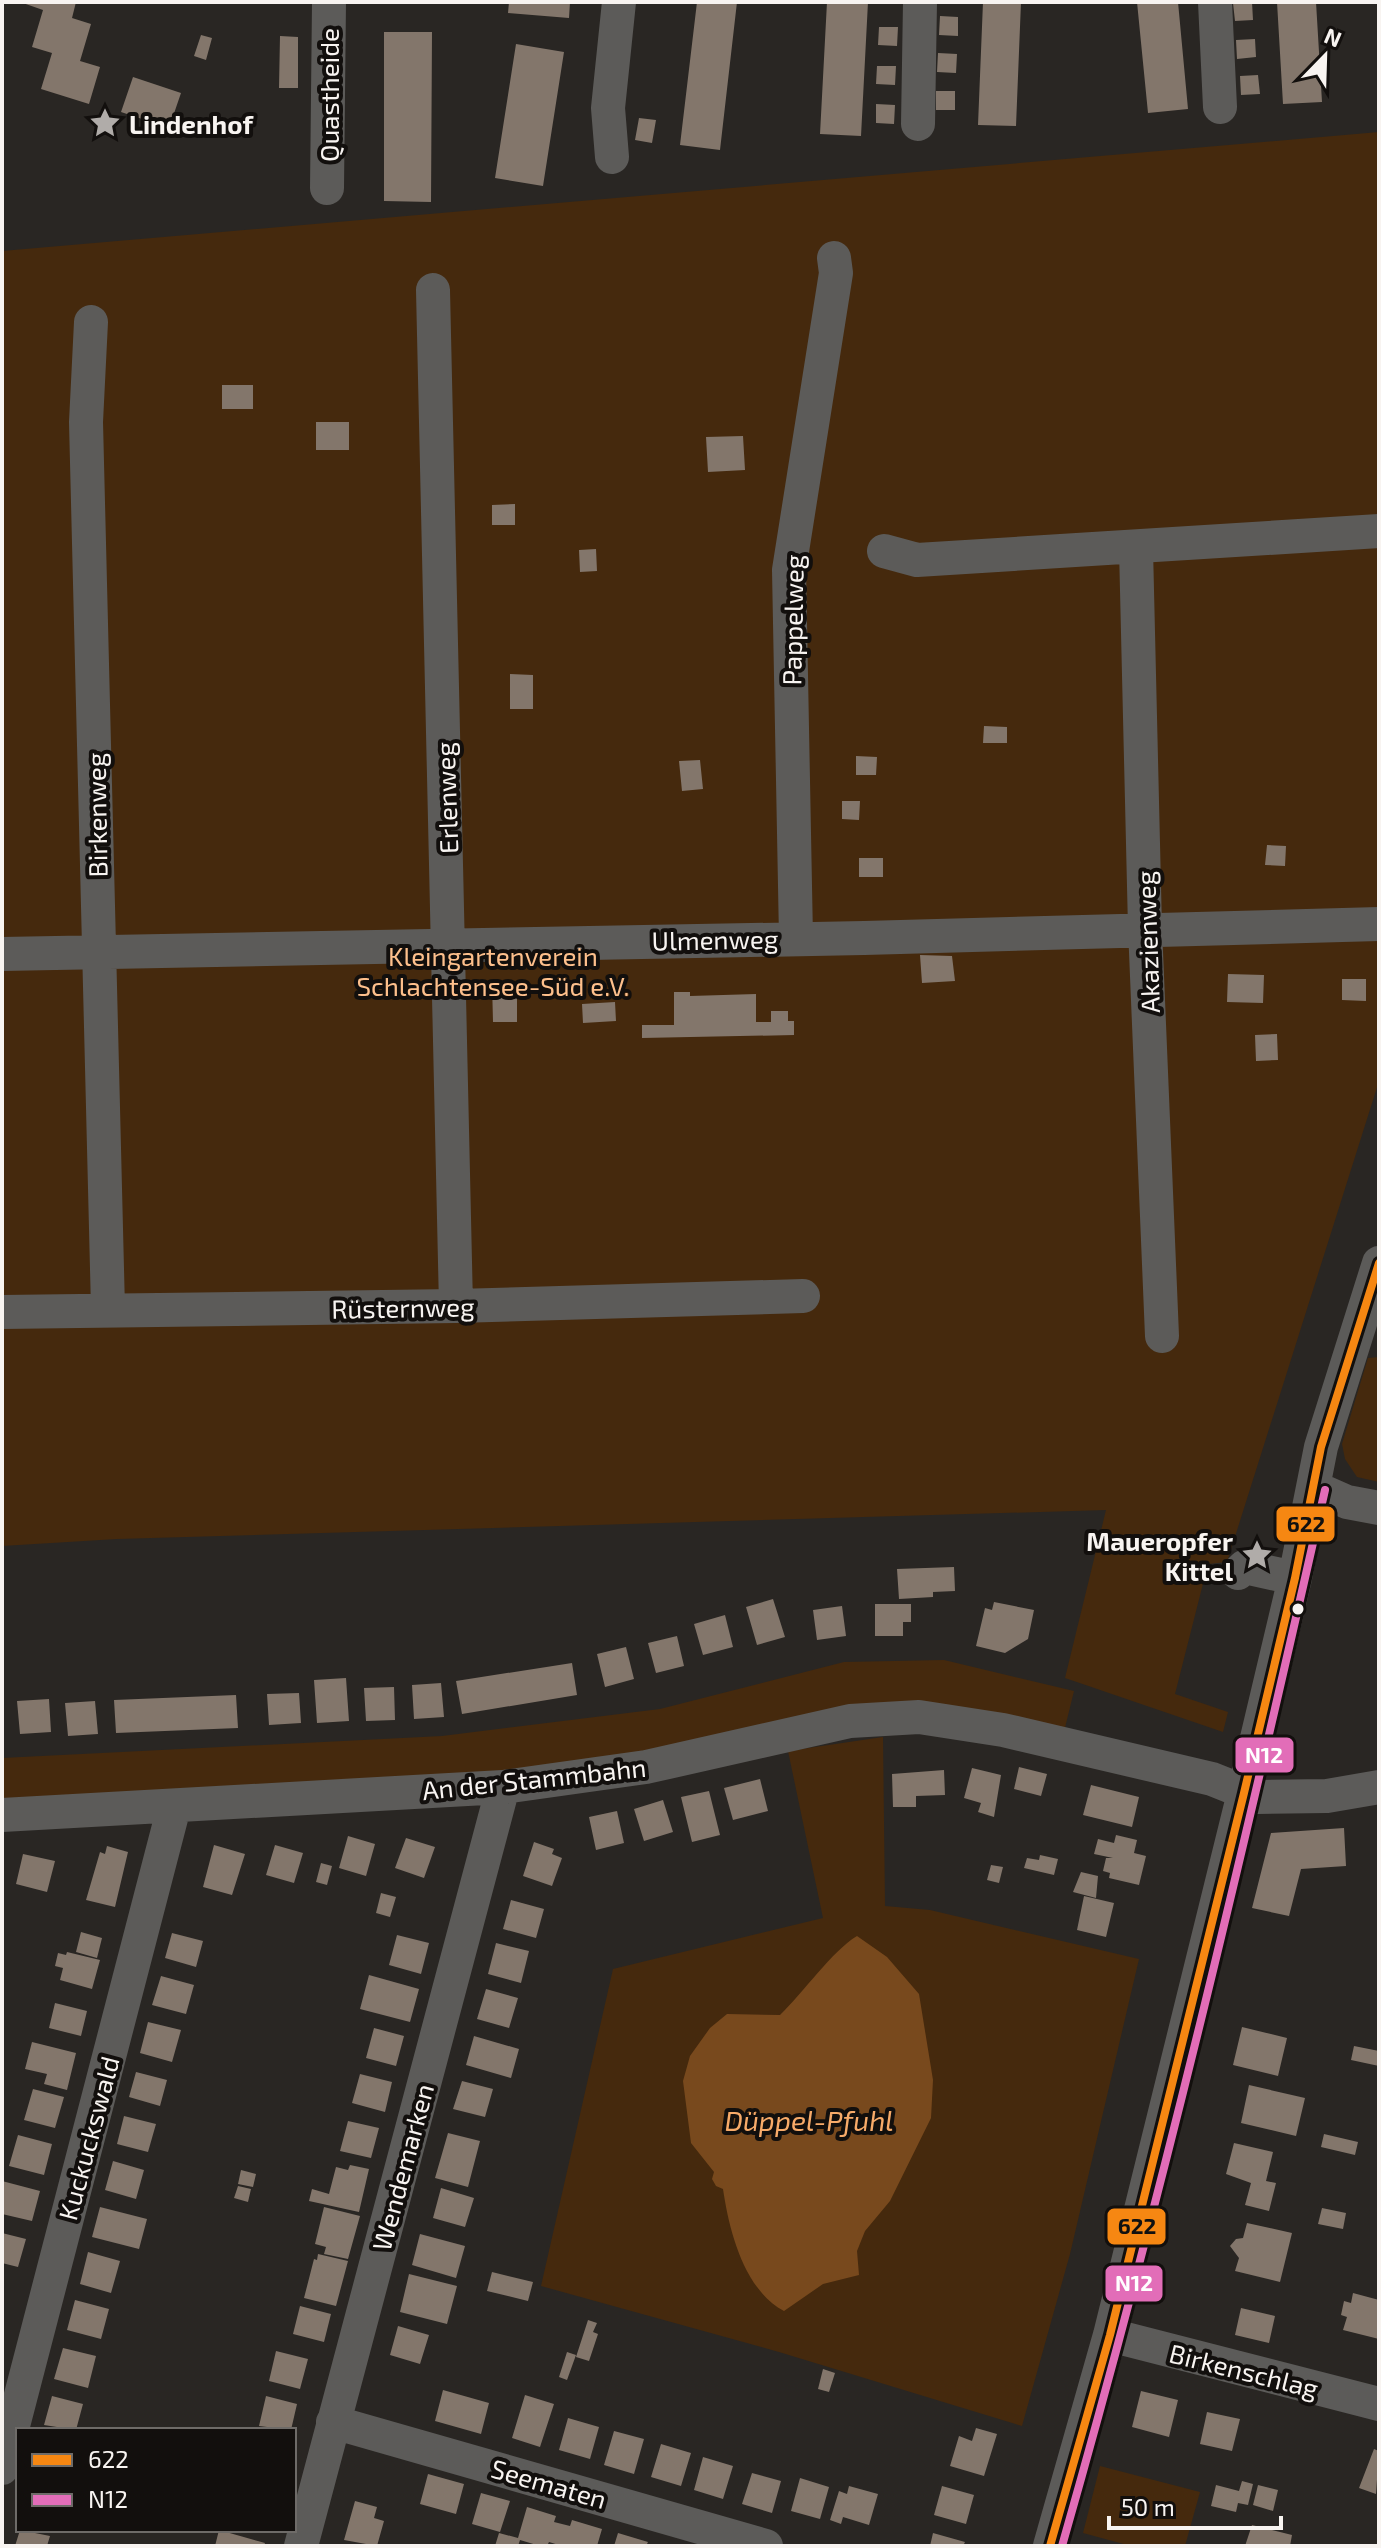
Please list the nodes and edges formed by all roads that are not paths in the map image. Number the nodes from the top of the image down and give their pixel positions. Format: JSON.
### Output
{"nodes":[{"id":1,"x":329,"y":2,"type":"edge"},
{"id":2,"x":619,"y":2,"type":"edge"},
{"id":3,"x":920,"y":2,"type":"edge"},
{"id":4,"x":1215,"y":2,"type":"edge"},
{"id":5,"x":1220,"y":107,"type":"dead end"},
{"id":6,"x":918,"y":124,"type":"dead end"},
{"id":7,"x":612,"y":157,"type":"dead end"},
{"id":8,"x":327,"y":188,"type":"dead end"},
{"id":9,"x":834,"y":258,"type":"dead end"},
{"id":10,"x":433,"y":290,"type":"dead end"},
{"id":11,"x":91,"y":322,"type":"dead end"},
{"id":12,"x":1379,"y":531,"type":"edge"},
{"id":13,"x":1136,"y":548,"type":"junction"},
{"id":14,"x":884,"y":551,"type":"dead end"},
{"id":15,"x":1379,"y":924,"type":"edge"},
{"id":16,"x":1145,"y":928,"type":"junction"},
{"id":17,"x":796,"y":938,"type":"junction"},
{"id":18,"x":450,"y":943,"type":"junction"},
{"id":19,"x":100,"y":951,"type":"junction"},
{"id":20,"x":2,"y":954,"type":"edge"},
{"id":21,"x":1379,"y":1263,"type":"edge"},
{"id":22,"x":803,"y":1296,"type":"dead end"},
{"id":23,"x":456,"y":1306,"type":"junction"},
{"id":24,"x":108,"y":1309,"type":"junction"},
{"id":25,"x":2,"y":1312,"type":"edge"},
{"id":26,"x":1162,"y":1336,"type":"dead end"},
{"id":27,"x":1313,"y":1487,"type":"junction"},
{"id":28,"x":1379,"y":1508,"type":"edge"},
{"id":29,"x":1238,"y":1573,"type":"dead end"},
{"id":30,"x":1295,"y":1578,"type":"junction"},
{"id":31,"x":503,"y":1787,"type":"junction"},
{"id":32,"x":1379,"y":1787,"type":"edge"},
{"id":33,"x":1244,"y":1793,"type":"junction"},
{"id":34,"x":174,"y":1807,"type":"junction"},
{"id":35,"x":2,"y":1815,"type":"edge"},
{"id":36,"x":1110,"y":2335,"type":"junction"},
{"id":37,"x":1379,"y":2404,"type":"edge"},
{"id":38,"x":333,"y":2422,"type":"junction"},
{"id":39,"x":2,"y":2468,"type":"edge"},
{"id":40,"x":301,"y":2546,"type":"edge"},
{"id":41,"x":766,"y":2546,"type":"edge"},
{"id":42,"x":1050,"y":2546,"type":"edge"}],
"edges":[{"from":1,"to":8,"type":"street","name":"Quastheide"},
{"from":2,"to":7,"type":"street"},
{"from":3,"to":6,"type":"street"},
{"from":4,"to":5,"type":"street"},
{"from":9,"to":17,"type":"street","name":"Pappelweg"},
{"from":10,"to":18,"type":"street","name":"Erlenweg"},
{"from":11,"to":19,"type":"street","name":"Birkenweg"},
{"from":12,"to":13,"type":"street"},
{"from":13,"to":14,"type":"street"},
{"from":13,"to":16,"type":"street","name":"Akazienweg"},
{"from":15,"to":16,"type":"street","name":"Ulmenweg"},
{"from":16,"to":17,"type":"street","name":"Ulmenweg"},
{"from":16,"to":26,"type":"street","name":"Akazienweg"},
{"from":17,"to":18,"type":"street","name":"Ulmenweg"},
{"from":18,"to":19,"type":"street","name":"Ulmenweg"},
{"from":18,"to":23,"type":"street","name":"Erlenweg"},
{"from":19,"to":20,"type":"street","name":"Ulmenweg"},
{"from":19,"to":24,"type":"street","name":"Birkenweg"},
{"from":21,"to":27,"type":"street"},
{"from":22,"to":23,"type":"street","name":"Rüsternweg"},
{"from":23,"to":24,"type":"street","name":"Rüsternweg"},
{"from":24,"to":25,"type":"street","name":"Rüsternweg"},
{"from":27,"to":28,"type":"street"},
{"from":27,"to":30,"type":"street"},
{"from":29,"to":30,"type":"street"},
{"from":30,"to":33,"type":"street"},
{"from":31,"to":33,"type":"street","name":"An der Stammbahn"},
{"from":31,"to":34,"type":"street","name":"An der Stammbahn"},
{"from":31,"to":38,"type":"street","name":"Wendemarken"},
{"from":32,"to":33,"type":"street","name":"An der Stammbahn"},
{"from":33,"to":36,"type":"street"},
{"from":34,"to":35,"type":"street","name":"An der Stammbahn"},
{"from":34,"to":39,"type":"street","name":"Kuckuckswald"},
{"from":36,"to":37,"type":"street","name":"Birkenschlag"},
{"from":36,"to":42,"type":"street"},
{"from":38,"to":40,"type":"street","name":"Wendemarken"},
{"from":38,"to":41,"type":"street","name":"Seematen"}]}
